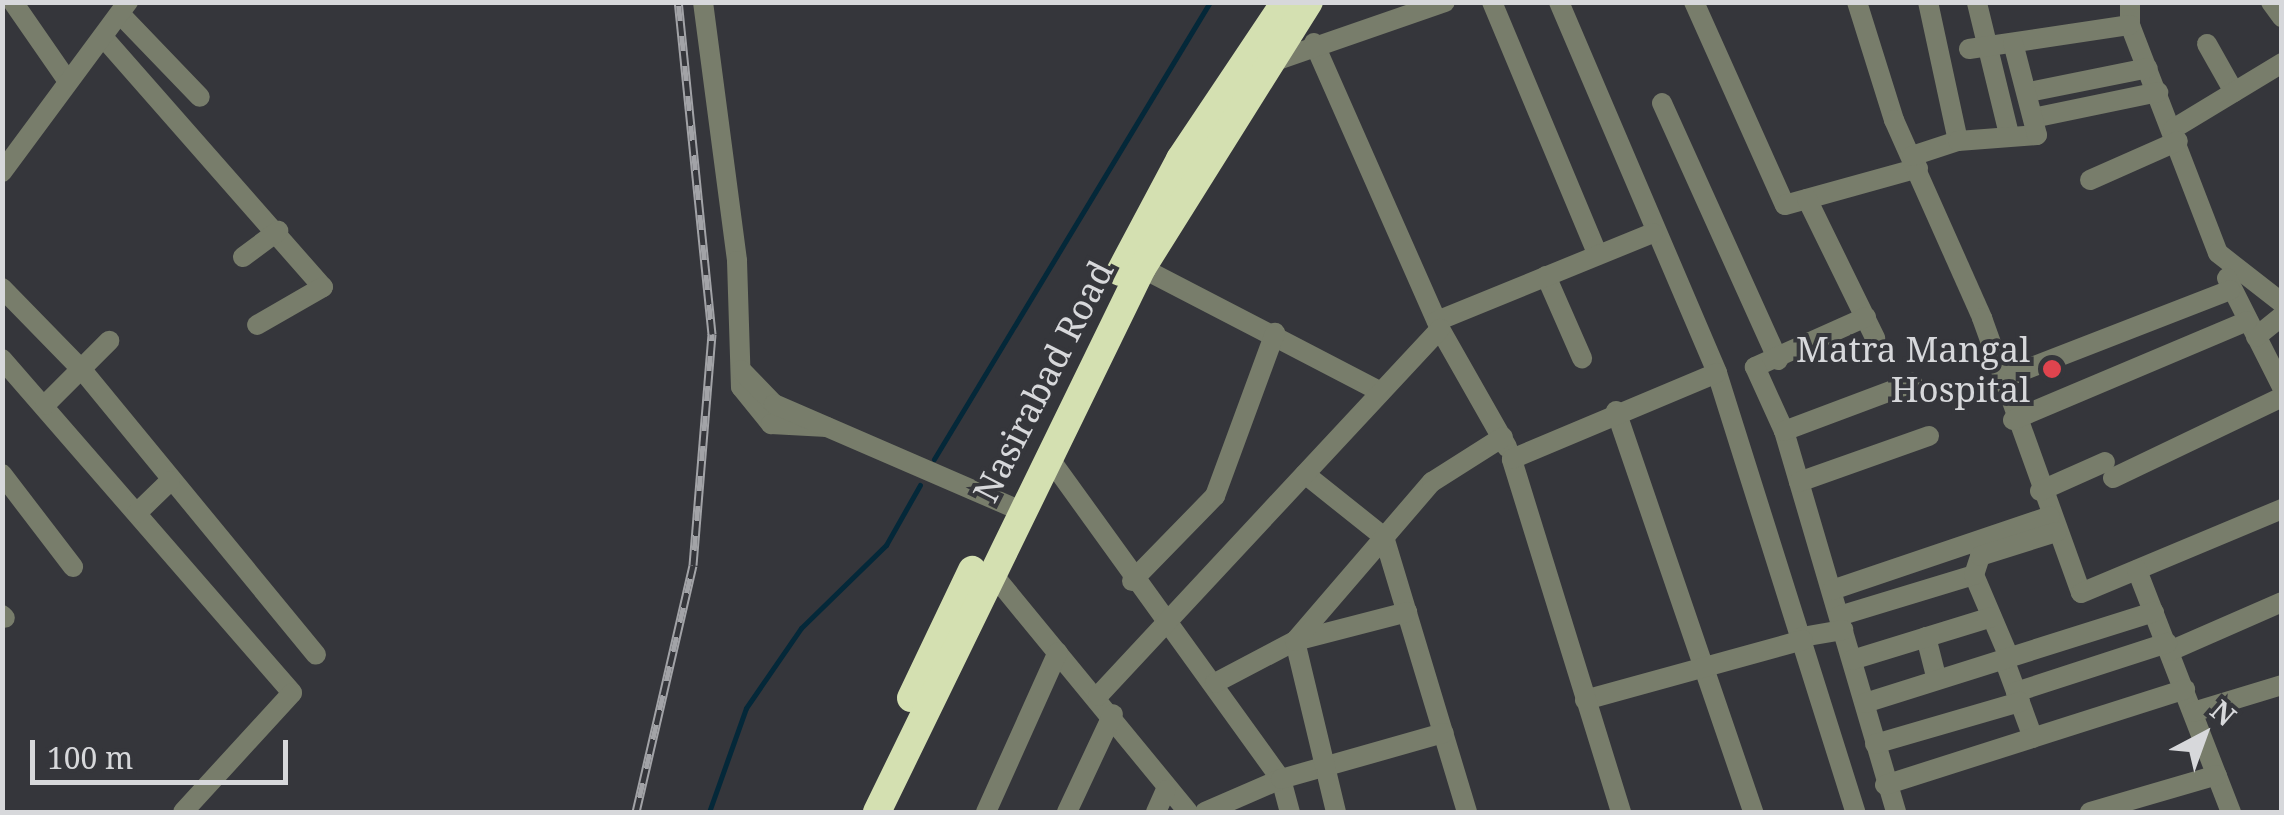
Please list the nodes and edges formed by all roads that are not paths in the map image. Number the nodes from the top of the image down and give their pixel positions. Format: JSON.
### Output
{"nodes":[{"id":1,"x":703,"y":2,"type":"edge"},
{"id":2,"x":1285,"y":2,"type":"edge"},
{"id":3,"x":1309,"y":2,"type":"edge"},
{"id":4,"x":1446,"y":2,"type":"edge"},
{"id":5,"x":1492,"y":2,"type":"edge"},
{"id":6,"x":1560,"y":2,"type":"edge"},
{"id":7,"x":1694,"y":2,"type":"edge"},
{"id":8,"x":1857,"y":2,"type":"edge"},
{"id":9,"x":1928,"y":2,"type":"edge"},
{"id":10,"x":1977,"y":2,"type":"edge"},
{"id":11,"x":2130,"y":2,"type":"edge"},
{"id":12,"x":2271,"y":2,"type":"edge"},
{"id":13,"x":8,"y":4,"type":"edge"},
{"id":14,"x":124,"y":8,"type":"edge"},
{"id":15,"x":2282,"y":16,"type":"edge"},
{"id":16,"x":2130,"y":25,"type":"junction"},
{"id":17,"x":103,"y":38,"type":"junction"},
{"id":18,"x":1314,"y":43,"type":"junction"},
{"id":19,"x":2013,"y":43,"type":"junction"},
{"id":20,"x":2207,"y":44,"type":"dead end"},
{"id":21,"x":1991,"y":46,"type":"junction"},
{"id":22,"x":1969,"y":50,"type":"dead end"},
{"id":23,"x":2282,"y":63,"type":"edge"},
{"id":24,"x":1255,"y":64,"type":"junction"},
{"id":25,"x":2148,"y":68,"type":"junction"},
{"id":26,"x":67,"y":80,"type":"junction"},
{"id":27,"x":2029,"y":92,"type":"junction"},
{"id":28,"x":2158,"y":92,"type":"junction"},
{"id":29,"x":2234,"y":92,"type":"junction"},
{"id":30,"x":200,"y":97,"type":"dead end"},
{"id":31,"x":1662,"y":103,"type":"dead end"},
{"id":32,"x":2033,"y":118,"type":"junction"},
{"id":33,"x":2009,"y":134,"type":"junction"},
{"id":34,"x":2176,"y":135,"type":"junction"},
{"id":35,"x":1958,"y":140,"type":"junction"},
{"id":36,"x":1915,"y":162,"type":"junction"},
{"id":37,"x":2,"y":172,"type":"edge"},
{"id":38,"x":2090,"y":180,"type":"dead end"},
{"id":39,"x":1806,"y":199,"type":"junction"},
{"id":40,"x":278,"y":231,"type":"junction"},
{"id":41,"x":1652,"y":232,"type":"junction"},
{"id":42,"x":2218,"y":252,"type":"junction"},
{"id":43,"x":1598,"y":255,"type":"junction"},
{"id":44,"x":243,"y":257,"type":"dead end"},
{"id":45,"x":1142,"y":268,"type":"junction"},
{"id":46,"x":1546,"y":276,"type":"junction"},
{"id":47,"x":2,"y":288,"type":"edge"},
{"id":48,"x":2230,"y":290,"type":"junction"},
{"id":49,"x":2282,"y":303,"type":"edge"},
{"id":50,"x":2282,"y":316,"type":"edge"},
{"id":51,"x":1866,"y":318,"type":"junction"},
{"id":52,"x":257,"y":325,"type":"dead end"},
{"id":53,"x":1439,"y":325,"type":"junction"},
{"id":54,"x":2252,"y":329,"type":"junction"},
{"id":55,"x":1275,"y":333,"type":"junction"},
{"id":56,"x":1875,"y":338,"type":"dead end"},
{"id":57,"x":109,"y":341,"type":"dead end"},
{"id":58,"x":2,"y":358,"type":"edge"},
{"id":59,"x":1582,"y":358,"type":"dead end"},
{"id":60,"x":1778,"y":360,"type":"junction"},
{"id":61,"x":1755,"y":368,"type":"junction"},
{"id":62,"x":82,"y":371,"type":"junction"},
{"id":63,"x":2001,"y":379,"type":"junction"},
{"id":64,"x":1719,"y":383,"type":"junction"},
{"id":65,"x":1912,"y":383,"type":"dead end"},
{"id":66,"x":2282,"y":387,"type":"edge"},
{"id":67,"x":1381,"y":392,"type":"junction"},
{"id":68,"x":2282,"y":397,"type":"edge"},
{"id":69,"x":45,"y":406,"type":"junction"},
{"id":70,"x":1616,"y":411,"type":"junction"},
{"id":71,"x":2013,"y":420,"type":"junction"},
{"id":72,"x":1784,"y":431,"type":"junction"},
{"id":73,"x":1929,"y":436,"type":"dead end"},
{"id":74,"x":1504,"y":437,"type":"junction"},
{"id":75,"x":1047,"y":455,"type":"junction"},
{"id":76,"x":1512,"y":458,"type":"junction"},
{"id":77,"x":2,"y":474,"type":"edge"},
{"id":78,"x":1304,"y":474,"type":"junction"},
{"id":79,"x":170,"y":481,"type":"junction"},
{"id":80,"x":1799,"y":482,"type":"junction"},
{"id":81,"x":2040,"y":491,"type":"junction"},
{"id":82,"x":1012,"y":507,"type":"junction"},
{"id":83,"x":2282,"y":509,"type":"edge"},
{"id":84,"x":137,"y":513,"type":"junction"},
{"id":85,"x":2053,"y":524,"type":"junction"},
{"id":86,"x":1384,"y":537,"type":"junction"},
{"id":87,"x":74,"y":567,"type":"dead end"},
{"id":88,"x":2137,"y":570,"type":"junction"},
{"id":89,"x":991,"y":572,"type":"junction"},
{"id":90,"x":1974,"y":575,"type":"junction"},
{"id":91,"x":1132,"y":581,"type":"junction"},
{"id":92,"x":1832,"y":590,"type":"junction"},
{"id":93,"x":2282,"y":602,"type":"edge"},
{"id":94,"x":1407,"y":612,"type":"junction"},
{"id":95,"x":2154,"y":612,"type":"junction"},
{"id":96,"x":1992,"y":617,"type":"junction"},
{"id":97,"x":1841,"y":623,"type":"junction"},
{"id":98,"x":1166,"y":626,"type":"junction"},
{"id":99,"x":1926,"y":637,"type":"junction"},
{"id":100,"x":1802,"y":638,"type":"junction"},
{"id":101,"x":1295,"y":640,"type":"junction"},
{"id":102,"x":2169,"y":647,"type":"junction"},
{"id":103,"x":1058,"y":652,"type":"junction"},
{"id":104,"x":316,"y":655,"type":"dead end"},
{"id":105,"x":2007,"y":658,"type":"junction"},
{"id":106,"x":1852,"y":660,"type":"junction"},
{"id":107,"x":1708,"y":670,"type":"junction"},
{"id":108,"x":1937,"y":680,"type":"junction"},
{"id":109,"x":1215,"y":684,"type":"junction"},
{"id":110,"x":2282,"y":685,"type":"edge"},
{"id":111,"x":2184,"y":689,"type":"junction"},
{"id":112,"x":1098,"y":696,"type":"junction"},
{"id":113,"x":2018,"y":697,"type":"junction"},
{"id":114,"x":1585,"y":700,"type":"junction"},
{"id":115,"x":1865,"y":703,"type":"junction"},
{"id":116,"x":2193,"y":712,"type":"junction"},
{"id":117,"x":1113,"y":714,"type":"junction"},
{"id":118,"x":1444,"y":733,"type":"junction"},
{"id":119,"x":2033,"y":738,"type":"junction"},
{"id":120,"x":1875,"y":744,"type":"junction"},
{"id":121,"x":1325,"y":766,"type":"junction"},
{"id":122,"x":2217,"y":774,"type":"junction"},
{"id":123,"x":1281,"y":779,"type":"junction"},
{"id":124,"x":1885,"y":785,"type":"junction"},
{"id":125,"x":1166,"y":790,"type":"junction"},
{"id":126,"x":183,"y":812,"type":"edge"},
{"id":127,"x":857,"y":812,"type":"edge"},
{"id":128,"x":877,"y":812,"type":"edge"},
{"id":129,"x":986,"y":812,"type":"edge"},
{"id":130,"x":1067,"y":812,"type":"edge"},
{"id":131,"x":1156,"y":812,"type":"edge"},
{"id":132,"x":1188,"y":812,"type":"edge"},
{"id":133,"x":1205,"y":812,"type":"edge"},
{"id":134,"x":1290,"y":812,"type":"edge"},
{"id":135,"x":1336,"y":812,"type":"edge"},
{"id":136,"x":1467,"y":812,"type":"edge"},
{"id":137,"x":1622,"y":812,"type":"edge"},
{"id":138,"x":1753,"y":812,"type":"edge"},
{"id":139,"x":1855,"y":812,"type":"edge"},
{"id":140,"x":1896,"y":812,"type":"edge"},
{"id":141,"x":2092,"y":812,"type":"edge"},
{"id":142,"x":2231,"y":812,"type":"edge"}],
"edges":[{"from":1,"to":82,"type":"street"},
{"from":2,"to":24,"type":"highway","name":"Nasirabad Road"},
{"from":3,"to":24,"type":"highway","name":"Nasirabad Road"},
{"from":4,"to":18,"type":"street"},
{"from":5,"to":43,"type":"street"},
{"from":6,"to":41,"type":"street"},
{"from":7,"to":39,"type":"street"},
{"from":8,"to":36,"type":"street"},
{"from":9,"to":35,"type":"street"},
{"from":10,"to":21,"type":"street"},
{"from":11,"to":16,"type":"street"},
{"from":12,"to":15,"type":"street"},
{"from":13,"to":26,"type":"street"},
{"from":14,"to":17,"type":"street"},
{"from":14,"to":30,"type":"street"},
{"from":16,"to":19,"type":"street"},
{"from":16,"to":25,"type":"street"},
{"from":17,"to":26,"type":"street"},
{"from":17,"to":40,"type":"street"},
{"from":18,"to":24,"type":"street"},
{"from":18,"to":53,"type":"street"},
{"from":19,"to":21,"type":"street"},
{"from":19,"to":27,"type":"street"},
{"from":20,"to":29,"type":"street"},
{"from":21,"to":22,"type":"street"},
{"from":21,"to":33,"type":"street"},
{"from":23,"to":29,"type":"street"},
{"from":24,"to":45,"type":"highway","name":"Nasirabad Road"},
{"from":24,"to":82,"type":"highway","name":"Nasirabad Road"},
{"from":25,"to":27,"type":"street"},
{"from":25,"to":28,"type":"street"},
{"from":26,"to":37,"type":"street"},
{"from":27,"to":32,"type":"street"},
{"from":28,"to":32,"type":"street"},
{"from":28,"to":34,"type":"street"},
{"from":29,"to":34,"type":"street"},
{"from":31,"to":60,"type":"street"},
{"from":32,"to":33,"type":"street"},
{"from":33,"to":35,"type":"street"},
{"from":34,"to":38,"type":"street"},
{"from":34,"to":42,"type":"street"},
{"from":35,"to":36,"type":"street"},
{"from":36,"to":39,"type":"street"},
{"from":36,"to":63,"type":"street"},
{"from":39,"to":51,"type":"street"},
{"from":40,"to":44,"type":"street"},
{"from":40,"to":52,"type":"street"},
{"from":41,"to":43,"type":"street"},
{"from":41,"to":64,"type":"street"},
{"from":42,"to":48,"type":"street"},
{"from":42,"to":49,"type":"street"},
{"from":43,"to":46,"type":"street"},
{"from":45,"to":55,"type":"street"},
{"from":45,"to":75,"type":"highway","name":"Nasirabad Road"},
{"from":46,"to":53,"type":"street"},
{"from":46,"to":59,"type":"street"},
{"from":47,"to":62,"type":"street"},
{"from":48,"to":54,"type":"street"},
{"from":48,"to":63,"type":"street"},
{"from":50,"to":54,"type":"street"},
{"from":51,"to":56,"type":"street"},
{"from":51,"to":60,"type":"street"},
{"from":53,"to":67,"type":"street"},
{"from":53,"to":74,"type":"street"},
{"from":54,"to":66,"type":"street"},
{"from":54,"to":71,"type":"street"},
{"from":55,"to":67,"type":"street"},
{"from":55,"to":91,"type":"street"},
{"from":57,"to":62,"type":"street"},
{"from":58,"to":69,"type":"street"},
{"from":60,"to":61,"type":"street"},
{"from":61,"to":64,"type":"street"},
{"from":61,"to":72,"type":"street"},
{"from":62,"to":69,"type":"street"},
{"from":62,"to":79,"type":"street"},
{"from":63,"to":71,"type":"street"},
{"from":64,"to":70,"type":"street"},
{"from":64,"to":100,"type":"street"},
{"from":65,"to":72,"type":"street"},
{"from":67,"to":78,"type":"street"},
{"from":68,"to":81,"type":"street"},
{"from":69,"to":84,"type":"street"},
{"from":70,"to":76,"type":"street"},
{"from":70,"to":107,"type":"street"},
{"from":71,"to":81,"type":"street"},
{"from":72,"to":80,"type":"street"},
{"from":73,"to":80,"type":"street"},
{"from":74,"to":76,"type":"street"},
{"from":74,"to":86,"type":"street"},
{"from":75,"to":82,"type":"highway","name":"Nasirabad Road"},
{"from":75,"to":91,"type":"street"},
{"from":76,"to":114,"type":"street"},
{"from":77,"to":87,"type":"street"},
{"from":78,"to":86,"type":"street"},
{"from":78,"to":98,"type":"street"},
{"from":79,"to":84,"type":"street"},
{"from":79,"to":104,"type":"street"},
{"from":80,"to":92,"type":"street"},
{"from":81,"to":85,"type":"street"},
{"from":82,"to":89,"type":"highway","name":"Nasirabad Road"},
{"from":82,"to":127,"type":"highway","name":"Nasirabad Road"},
{"from":83,"to":88,"type":"street"},
{"from":84,"to":126,"type":"street"},
{"from":85,"to":88,"type":"street"},
{"from":85,"to":90,"type":"street"},
{"from":85,"to":92,"type":"street"},
{"from":86,"to":94,"type":"street"},
{"from":86,"to":101,"type":"street"},
{"from":88,"to":95,"type":"street"},
{"from":89,"to":103,"type":"street"},
{"from":89,"to":128,"type":"highway","name":"Nasirabad Road"},
{"from":90,"to":96,"type":"street"},
{"from":90,"to":97,"type":"street"},
{"from":91,"to":98,"type":"street"},
{"from":92,"to":97,"type":"street"},
{"from":93,"to":102,"type":"street"},
{"from":94,"to":101,"type":"street"},
{"from":94,"to":118,"type":"street"},
{"from":95,"to":102,"type":"street"},
{"from":95,"to":105,"type":"street"},
{"from":96,"to":99,"type":"street"},
{"from":96,"to":105,"type":"street"},
{"from":97,"to":100,"type":"street"},
{"from":97,"to":106,"type":"street"},
{"from":98,"to":109,"type":"street"},
{"from":98,"to":112,"type":"street"},
{"from":99,"to":106,"type":"street"},
{"from":99,"to":108,"type":"street"},
{"from":100,"to":107,"type":"street"},
{"from":100,"to":139,"type":"street"},
{"from":101,"to":109,"type":"street"},
{"from":101,"to":121,"type":"street"},
{"from":102,"to":111,"type":"street"},
{"from":102,"to":113,"type":"street"},
{"from":103,"to":112,"type":"street"},
{"from":103,"to":129,"type":"street"},
{"from":105,"to":108,"type":"street"},
{"from":105,"to":113,"type":"street"},
{"from":106,"to":115,"type":"street"},
{"from":107,"to":114,"type":"street"},
{"from":107,"to":138,"type":"street"},
{"from":108,"to":115,"type":"street"},
{"from":109,"to":123,"type":"street"},
{"from":110,"to":116,"type":"street"},
{"from":111,"to":116,"type":"street"},
{"from":111,"to":119,"type":"street"},
{"from":112,"to":117,"type":"street"},
{"from":113,"to":119,"type":"street"},
{"from":113,"to":120,"type":"street"},
{"from":114,"to":137,"type":"street"},
{"from":115,"to":120,"type":"street"},
{"from":116,"to":122,"type":"street"},
{"from":117,"to":125,"type":"street"},
{"from":117,"to":130,"type":"street"},
{"from":118,"to":121,"type":"street"},
{"from":118,"to":136,"type":"street"},
{"from":119,"to":124,"type":"street"},
{"from":120,"to":124,"type":"street"},
{"from":121,"to":123,"type":"street"},
{"from":121,"to":135,"type":"street"},
{"from":122,"to":141,"type":"street"},
{"from":122,"to":142,"type":"street"},
{"from":123,"to":133,"type":"street"},
{"from":123,"to":134,"type":"street"},
{"from":124,"to":140,"type":"street"},
{"from":125,"to":131,"type":"street"},
{"from":125,"to":132,"type":"street"}]}
